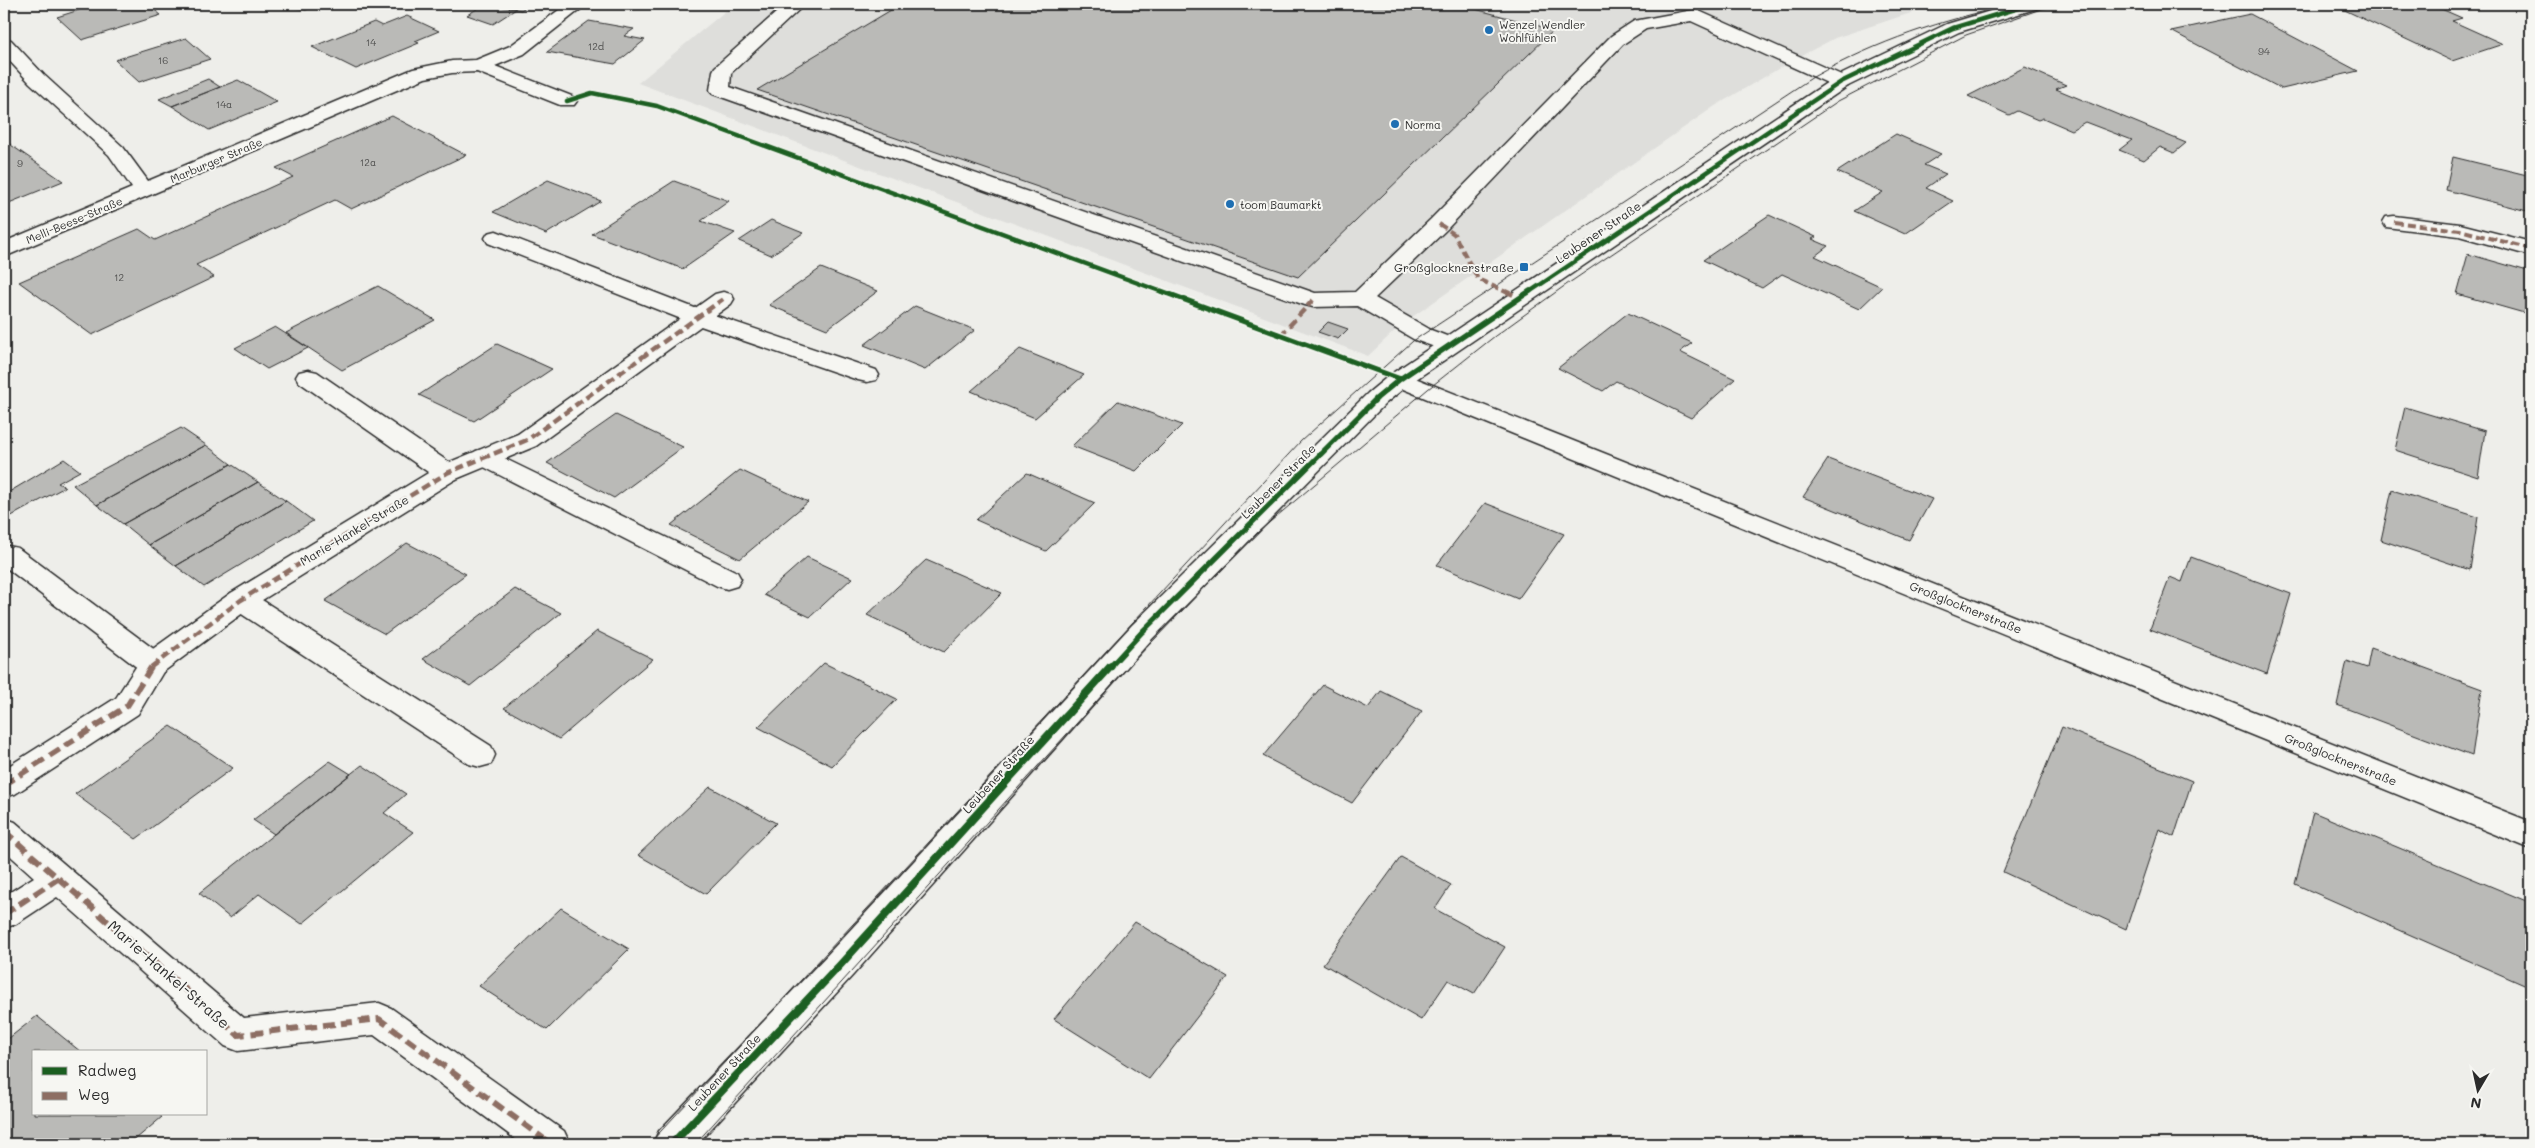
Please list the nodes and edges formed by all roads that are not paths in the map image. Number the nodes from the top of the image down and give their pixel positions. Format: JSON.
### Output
{"nodes":[{"id":1,"x":578,"y":4,"type":"edge"},
{"id":2,"x":796,"y":4,"type":"edge"},
{"id":3,"x":1659,"y":4,"type":"edge"},
{"id":4,"x":2032,"y":4,"type":"edge"},
{"id":5,"x":1693,"y":15,"type":"junction"},
{"id":6,"x":4,"y":44,"type":"edge"},
{"id":7,"x":479,"y":66,"type":"junction"},
{"id":8,"x":1841,"y":82,"type":"junction"},
{"id":9,"x":567,"y":102,"type":"dead end"},
{"id":10,"x":144,"y":190,"type":"junction"},
{"id":11,"x":2394,"y":222,"type":"dead end"},
{"id":12,"x":496,"y":238,"type":"dead end"},
{"id":13,"x":2531,"y":249,"type":"edge"},
{"id":14,"x":4,"y":250,"type":"edge"},
{"id":15,"x":723,"y":299,"type":"dead end"},
{"id":16,"x":1361,"y":299,"type":"junction"},
{"id":17,"x":697,"y":317,"type":"junction"},
{"id":18,"x":1449,"y":345,"type":"junction"},
{"id":19,"x":867,"y":375,"type":"dead end"},
{"id":20,"x":308,"y":377,"type":"dead end"},
{"id":21,"x":1400,"y":379,"type":"junction"},
{"id":22,"x":485,"y":457,"type":"junction"},
{"id":23,"x":448,"y":473,"type":"junction"},
{"id":24,"x":8,"y":555,"type":"dead end"},
{"id":25,"x":727,"y":579,"type":"dead end"},
{"id":26,"x":241,"y":600,"type":"junction"},
{"id":27,"x":153,"y":664,"type":"junction"},
{"id":28,"x":480,"y":755,"type":"dead end"},
{"id":29,"x":4,"y":785,"type":"edge"},
{"id":30,"x":4,"y":830,"type":"edge"},
{"id":31,"x":2531,"y":836,"type":"edge"},
{"id":32,"x":59,"y":878,"type":"junction"},
{"id":33,"x":4,"y":914,"type":"edge"},
{"id":34,"x":551,"y":1144,"type":"edge"},
{"id":35,"x":672,"y":1144,"type":"edge"}],
"edges":[{"from":1,"to":7,"type":"street","name":"Marburger Straße"},
{"from":2,"to":16,"type":"street"},
{"from":3,"to":5,"type":"street"},
{"from":4,"to":8,"type":"street","name":"Leubener Straße"},
{"from":5,"to":8,"type":"street"},
{"from":5,"to":16,"type":"street"},
{"from":6,"to":10,"type":"street"},
{"from":7,"to":9,"type":"street","name":"Marburger Straße"},
{"from":7,"to":10,"type":"street","name":"Marburger Straße"},
{"from":8,"to":18,"type":"street","name":"Leubener Straße"},
{"from":10,"to":14,"type":"street","name":"Melli-Beese-Straße"},
{"from":11,"to":13,"type":"street"},
{"from":12,"to":17,"type":"street"},
{"from":15,"to":17,"type":"street","name":"Marie-Hankel-Straße"},
{"from":16,"to":18,"type":"street"},
{"from":17,"to":19,"type":"street"},
{"from":17,"to":22,"type":"street","name":"Marie-Hankel-Straße"},
{"from":18,"to":21,"type":"street","name":"Leubener Straße"},
{"from":20,"to":23,"type":"street"},
{"from":21,"to":31,"type":"street","name":"Großglocknerstraße"},
{"from":21,"to":35,"type":"street","name":"Leubener Straße"},
{"from":22,"to":23,"type":"street","name":"Marie-Hankel-Straße"},
{"from":22,"to":25,"type":"street"},
{"from":23,"to":26,"type":"street","name":"Marie-Hankel-Straße"},
{"from":24,"to":27,"type":"street"},
{"from":26,"to":27,"type":"street","name":"Marie-Hankel-Straße"},
{"from":26,"to":28,"type":"street"},
{"from":27,"to":29,"type":"street","name":"Marie-Hankel-Straße"},
{"from":30,"to":32,"type":"street","name":"Marie-Hankel-Straße"},
{"from":32,"to":33,"type":"street"},
{"from":32,"to":34,"type":"street","name":"Marie-Hankel-Straße"}]}
